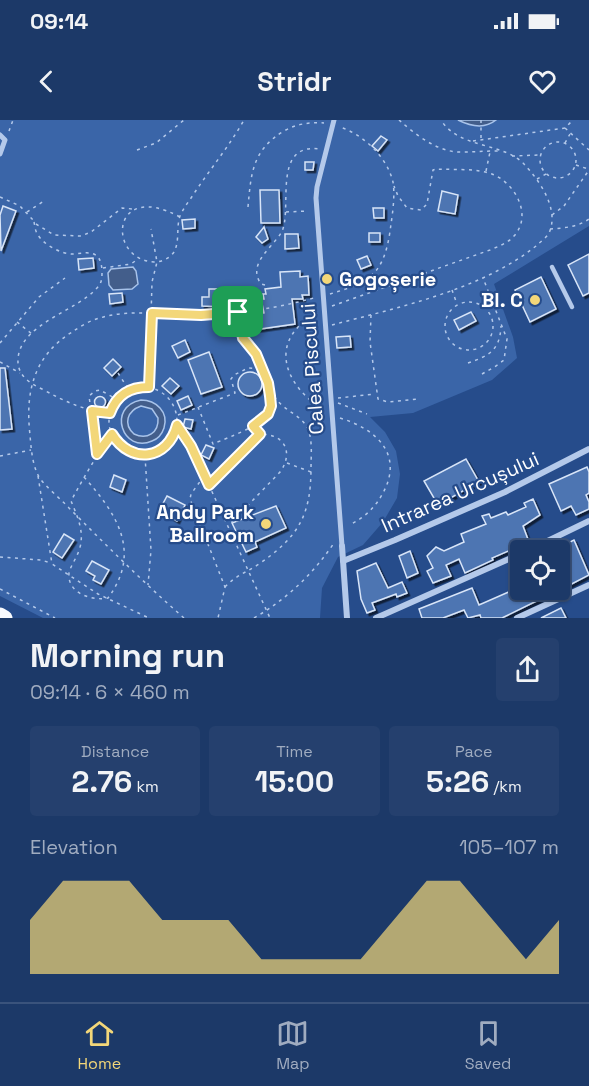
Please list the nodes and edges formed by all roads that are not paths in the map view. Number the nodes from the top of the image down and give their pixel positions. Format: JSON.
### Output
{"nodes":[{"id":1,"x":333,"y":122,"type":"edge"},
{"id":2,"x":0,"y":135,"type":"edge"},
{"id":3,"x":0,"y":154,"type":"edge"},
{"id":4,"x":552,"y":267,"type":"dead end"},
{"id":5,"x":572,"y":307,"type":"dead end"},
{"id":6,"x":589,"y":449,"type":"edge"},
{"id":7,"x":589,"y":521,"type":"edge"},
{"id":8,"x":550,"y":540,"type":"edge"},
{"id":9,"x":342,"y":546,"type":"joint"},
{"id":10,"x":510,"y":558,"type":"edge"},
{"id":11,"x":343,"y":561,"type":"junction"},
{"id":12,"x":589,"y":585,"type":"edge"},
{"id":13,"x":0,"y":615,"type":"edge"},
{"id":14,"x":5,"y":618,"type":"edge"},
{"id":15,"x":347,"y":618,"type":"edge"},
{"id":16,"x":376,"y":618,"type":"edge"},
{"id":17,"x":517,"y":618,"type":"edge"}],
"edges":[{"from":1,"to":9,"type":"street","name":"Calea Piscului"},
{"from":2,"to":3,"type":"street"},
{"from":4,"to":5,"type":"lane"},
{"from":6,"to":11,"type":"street","name":"Intrarea Urcușului"},
{"from":7,"to":8,"type":"street"},
{"from":9,"to":11,"type":"street","name":"Calea Piscului"},
{"from":10,"to":16,"type":"street"},
{"from":11,"to":15,"type":"street","name":"Calea Piscului"},
{"from":12,"to":17,"type":"street"},
{"from":13,"to":14,"type":"main road"}]}
